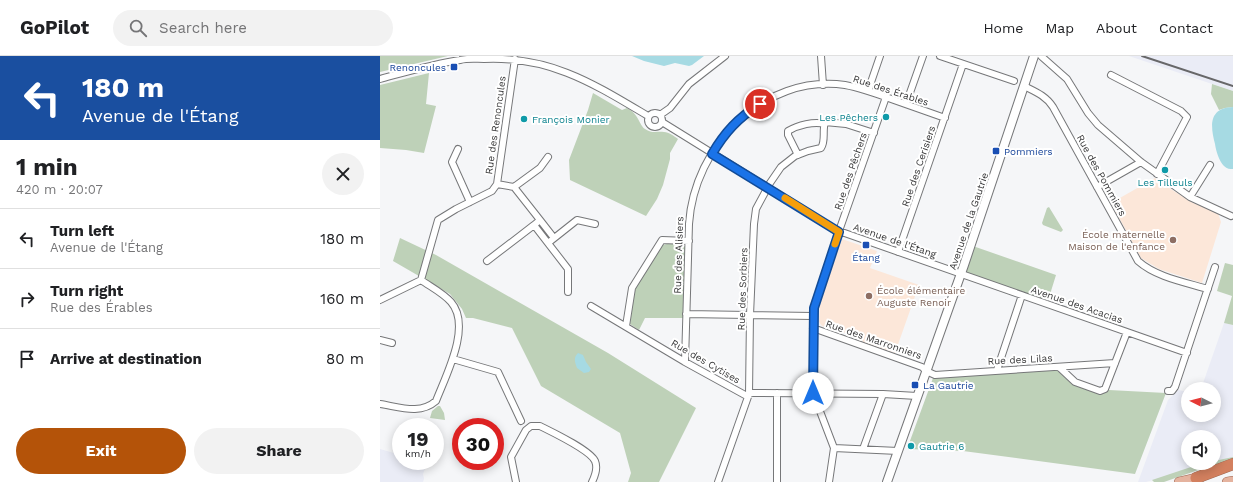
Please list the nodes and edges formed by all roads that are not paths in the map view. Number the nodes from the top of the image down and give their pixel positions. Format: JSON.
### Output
{"nodes":[{"id":1,"x":725,"y":56,"type":"edge"},
{"id":2,"x":821,"y":56,"type":"edge"},
{"id":3,"x":880,"y":56,"type":"edge"},
{"id":4,"x":923,"y":56,"type":"edge"},
{"id":5,"x":940,"y":56,"type":"edge"},
{"id":6,"x":1034,"y":56,"type":"edge"},
{"id":7,"x":1041,"y":56,"type":"edge"},
{"id":8,"x":515,"y":59,"type":"junction"},
{"id":9,"x":963,"y":64,"type":"junction"},
{"id":10,"x":1111,"y":75,"type":"dead end"},
{"id":11,"x":380,"y":79,"type":"edge"},
{"id":12,"x":1014,"y":82,"type":"dead end"},
{"id":13,"x":823,"y":85,"type":"junction"},
{"id":14,"x":1024,"y":86,"type":"junction"},
{"id":15,"x":868,"y":90,"type":"junction"},
{"id":16,"x":886,"y":97,"type":"junction"},
{"id":17,"x":906,"y":104,"type":"junction"},
{"id":18,"x":660,"y":115,"type":"junction"},
{"id":19,"x":648,"y":116,"type":"junction"},
{"id":20,"x":945,"y":118,"type":"junction"},
{"id":21,"x":662,"y":122,"type":"junction"},
{"id":22,"x":825,"y":124,"type":"junction"},
{"id":23,"x":874,"y":133,"type":"junction"},
{"id":24,"x":458,"y":149,"type":"dead end"},
{"id":25,"x":712,"y":154,"type":"junction"},
{"id":26,"x":798,"y":155,"type":"junction"},
{"id":27,"x":548,"y":157,"type":"dead end"},
{"id":28,"x":1142,"y":162,"type":"junction"},
{"id":29,"x":1210,"y":165,"type":"dead end"},
{"id":30,"x":1157,"y":174,"type":"junction"},
{"id":31,"x":497,"y":184,"type":"junction"},
{"id":32,"x":514,"y":187,"type":"junction"},
{"id":33,"x":767,"y":187,"type":"junction"},
{"id":34,"x":1097,"y":187,"type":"junction"},
{"id":35,"x":1190,"y":197,"type":"junction"},
{"id":36,"x":470,"y":202,"type":"junction"},
{"id":37,"x":1231,"y":216,"type":"dead end"},
{"id":38,"x":540,"y":220,"type":"junction"},
{"id":39,"x":595,"y":224,"type":"dead end"},
{"id":40,"x":534,"y":225,"type":"junction"},
{"id":41,"x":839,"y":232,"type":"junction"},
{"id":42,"x":554,"y":238,"type":"junction"},
{"id":43,"x":688,"y":241,"type":"junction"},
{"id":44,"x":548,"y":243,"type":"junction"},
{"id":45,"x":898,"y":252,"type":"junction"},
{"id":46,"x":487,"y":261,"type":"dead end"},
{"id":47,"x":1215,"y":267,"type":"dead end"},
{"id":48,"x":961,"y":273,"type":"junction"},
{"id":49,"x":421,"y":280,"type":"junction"},
{"id":50,"x":1208,"y":289,"type":"junction"},
{"id":51,"x":568,"y":292,"type":"dead end"},
{"id":52,"x":1022,"y":295,"type":"junction"},
{"id":53,"x":380,"y":300,"type":"edge"},
{"id":54,"x":591,"y":306,"type":"dead end"},
{"id":55,"x":686,"y":314,"type":"junction"},
{"id":56,"x":750,"y":315,"type":"junction"},
{"id":57,"x":813,"y":316,"type":"junction"},
{"id":58,"x":626,"y":326,"type":"junction"},
{"id":59,"x":813,"y":328,"type":"junction"},
{"id":60,"x":1127,"y":332,"type":"junction"},
{"id":61,"x":380,"y":340,"type":"edge"},
{"id":62,"x":392,"y":342,"type":"dead end"},
{"id":63,"x":1187,"y":353,"type":"junction"},
{"id":64,"x":453,"y":359,"type":"junction"},
{"id":65,"x":685,"y":362,"type":"junction"},
{"id":66,"x":1115,"y":363,"type":"junction"},
{"id":67,"x":1059,"y":367,"type":"junction"},
{"id":68,"x":997,"y":370,"type":"junction"},
{"id":69,"x":926,"y":371,"type":"junction"},
{"id":70,"x":1168,"y":392,"type":"dead end"},
{"id":71,"x":776,"y":393,"type":"junction"},
{"id":72,"x":813,"y":393,"type":"junction"},
{"id":73,"x":749,"y":394,"type":"junction"},
{"id":74,"x":882,"y":394,"type":"junction"},
{"id":75,"x":917,"y":396,"type":"junction"},
{"id":76,"x":380,"y":404,"type":"edge"},
{"id":77,"x":522,"y":421,"type":"dead end"},
{"id":78,"x":834,"y":448,"type":"junction"},
{"id":79,"x":863,"y":450,"type":"junction"},
{"id":80,"x":898,"y":451,"type":"junction"},
{"id":81,"x":1233,"y":464,"type":"edge"},
{"id":82,"x":1233,"y":469,"type":"edge"},
{"id":83,"x":1196,"y":478,"type":"junction"},
{"id":84,"x":1233,"y":481,"type":"edge"},
{"id":85,"x":516,"y":482,"type":"edge"},
{"id":86,"x":592,"y":482,"type":"edge"},
{"id":87,"x":718,"y":482,"type":"edge"},
{"id":88,"x":777,"y":482,"type":"edge"},
{"id":89,"x":829,"y":482,"type":"edge"},
{"id":90,"x":887,"y":482,"type":"edge"},
{"id":91,"x":1179,"y":482,"type":"edge"},
{"id":92,"x":1227,"y":482,"type":"edge"}],
"edges":[{"from":1,"to":18,"type":"street"},
{"from":2,"to":13,"type":"street"},
{"from":3,"to":15,"type":"street"},
{"from":4,"to":17,"type":"street"},
{"from":5,"to":9,"type":"street"},
{"from":6,"to":14,"type":"street","name":"Avenue de la Gautrie"},
{"from":7,"to":28,"type":"street"},
{"from":8,"to":11,"type":"street"},
{"from":8,"to":19,"type":"street"},
{"from":8,"to":31,"type":"street","name":"Rue des Renoncules"},
{"from":9,"to":12,"type":"street"},
{"from":9,"to":20,"type":"street","name":"Rue des Cerisiers"},
{"from":10,"to":30,"type":"street"},
{"from":13,"to":15,"type":"street","name":"Rue des Érables"},
{"from":13,"to":25,"type":"street","name":"Rue des Érables"},
{"from":14,"to":34,"type":"street","name":"Rue des Pommiers"},
{"from":14,"to":48,"type":"street","name":"Avenue de la Gautrie"},
{"from":15,"to":16,"type":"street","name":"Rue des Érables"},
{"from":16,"to":17,"type":"street","name":"Rue des Érables"},
{"from":16,"to":23,"type":"street","name":"Rue des Pêchers"},
{"from":17,"to":20,"type":"street","name":"Rue des Érables"},
{"from":18,"to":19,"type":"street"},
{"from":18,"to":21,"type":"street"},
{"from":19,"to":21,"type":"street","name":"Avenue de l'Étang"},
{"from":20,"to":45,"type":"street","name":"Rue des Cerisiers"},
{"from":21,"to":25,"type":"street","name":"Avenue de l'Étang"},
{"from":22,"to":23,"type":"street"},
{"from":22,"to":26,"type":"street","name":"Rue des Sorbiers"},
{"from":22,"to":26,"type":"street"},
{"from":23,"to":41,"type":"street","name":"Rue des Pêchers"},
{"from":24,"to":36,"type":"street"},
{"from":25,"to":33,"type":"street","name":"Avenue de l'Étang"},
{"from":25,"to":43,"type":"street","name":"Rue des Alisiers"},
{"from":26,"to":33,"type":"street","name":"Rue des Sorbiers"},
{"from":27,"to":32,"type":"street"},
{"from":28,"to":30,"type":"street"},
{"from":28,"to":34,"type":"street"},
{"from":29,"to":35,"type":"street"},
{"from":30,"to":35,"type":"street"},
{"from":31,"to":32,"type":"street"},
{"from":31,"to":36,"type":"street","name":"Rue des Renoncules"},
{"from":32,"to":38,"type":"street"},
{"from":33,"to":41,"type":"street","name":"Avenue de l'Étang"},
{"from":33,"to":56,"type":"street","name":"Rue des Sorbiers"},
{"from":34,"to":50,"type":"street","name":"Rue des Pommiers"},
{"from":35,"to":37,"type":"street"},
{"from":36,"to":49,"type":"street","name":"Rue des Renoncules"},
{"from":38,"to":40,"type":"street"},
{"from":38,"to":42,"type":"street"},
{"from":39,"to":42,"type":"street"},
{"from":40,"to":44,"type":"street"},
{"from":40,"to":46,"type":"street"},
{"from":41,"to":45,"type":"street","name":"Avenue de l'Étang"},
{"from":41,"to":57,"type":"street","name":"Rue des Pêchers"},
{"from":42,"to":44,"type":"street"},
{"from":43,"to":55,"type":"street","name":"Rue des Alisiers"},
{"from":43,"to":58,"type":"street"},
{"from":44,"to":51,"type":"street"},
{"from":45,"to":48,"type":"street","name":"Avenue de l'Étang"},
{"from":47,"to":50,"type":"street"},
{"from":48,"to":52,"type":"street","name":"Avenue des Acacias"},
{"from":48,"to":69,"type":"street","name":"Avenue de la Gautrie"},
{"from":49,"to":53,"type":"street"},
{"from":49,"to":64,"type":"street"},
{"from":50,"to":63,"type":"street"},
{"from":52,"to":60,"type":"street","name":"Avenue des Acacias"},
{"from":52,"to":68,"type":"street"},
{"from":54,"to":58,"type":"street","name":"Rue des Cytises"},
{"from":55,"to":56,"type":"street"},
{"from":55,"to":65,"type":"street","name":"Rue des Alisiers"},
{"from":56,"to":57,"type":"street"},
{"from":56,"to":73,"type":"street","name":"Rue des Sorbiers"},
{"from":57,"to":59,"type":"street","name":"Rue des Pêchers"},
{"from":58,"to":65,"type":"street","name":"Rue des Cytises"},
{"from":59,"to":69,"type":"street","name":"Rue des Marronniers"},
{"from":59,"to":72,"type":"street","name":"Rue des Pêchers"},
{"from":60,"to":63,"type":"street","name":"Avenue des Acacias"},
{"from":60,"to":66,"type":"street"},
{"from":61,"to":62,"type":"street"},
{"from":63,"to":70,"type":"street"},
{"from":64,"to":76,"type":"street"},
{"from":64,"to":77,"type":"street"},
{"from":65,"to":73,"type":"street","name":"Rue des Cytises"},
{"from":66,"to":67,"type":"street","name":"Rue des Lilas"},
{"from":66,"to":67,"type":"street"},
{"from":67,"to":68,"type":"street","name":"Rue des Lilas"},
{"from":68,"to":69,"type":"street","name":"Rue des Lilas"},
{"from":69,"to":75,"type":"street","name":"Avenue de la Gautrie"},
{"from":71,"to":72,"type":"street","name":"Rue des Cytises"},
{"from":71,"to":73,"type":"street","name":"Rue des Cytises"},
{"from":71,"to":88,"type":"street"},
{"from":72,"to":74,"type":"street","name":"Rue des Cytises"},
{"from":72,"to":78,"type":"street"},
{"from":73,"to":87,"type":"street","name":"Rue des Sorbiers"},
{"from":74,"to":75,"type":"street","name":"Rue des Cytises"},
{"from":74,"to":79,"type":"street"},
{"from":75,"to":80,"type":"street","name":"Avenue de la Gautrie"},
{"from":78,"to":79,"type":"street"},
{"from":78,"to":89,"type":"street"},
{"from":79,"to":80,"type":"street"},
{"from":80,"to":90,"type":"street","name":"Avenue de la Gautrie"},
{"from":81,"to":83,"type":"highway"},
{"from":82,"to":83,"type":"main road"},
{"from":83,"to":91,"type":"main road"},
{"from":84,"to":92,"type":"main road"},
{"from":85,"to":86,"type":"street"}]}
